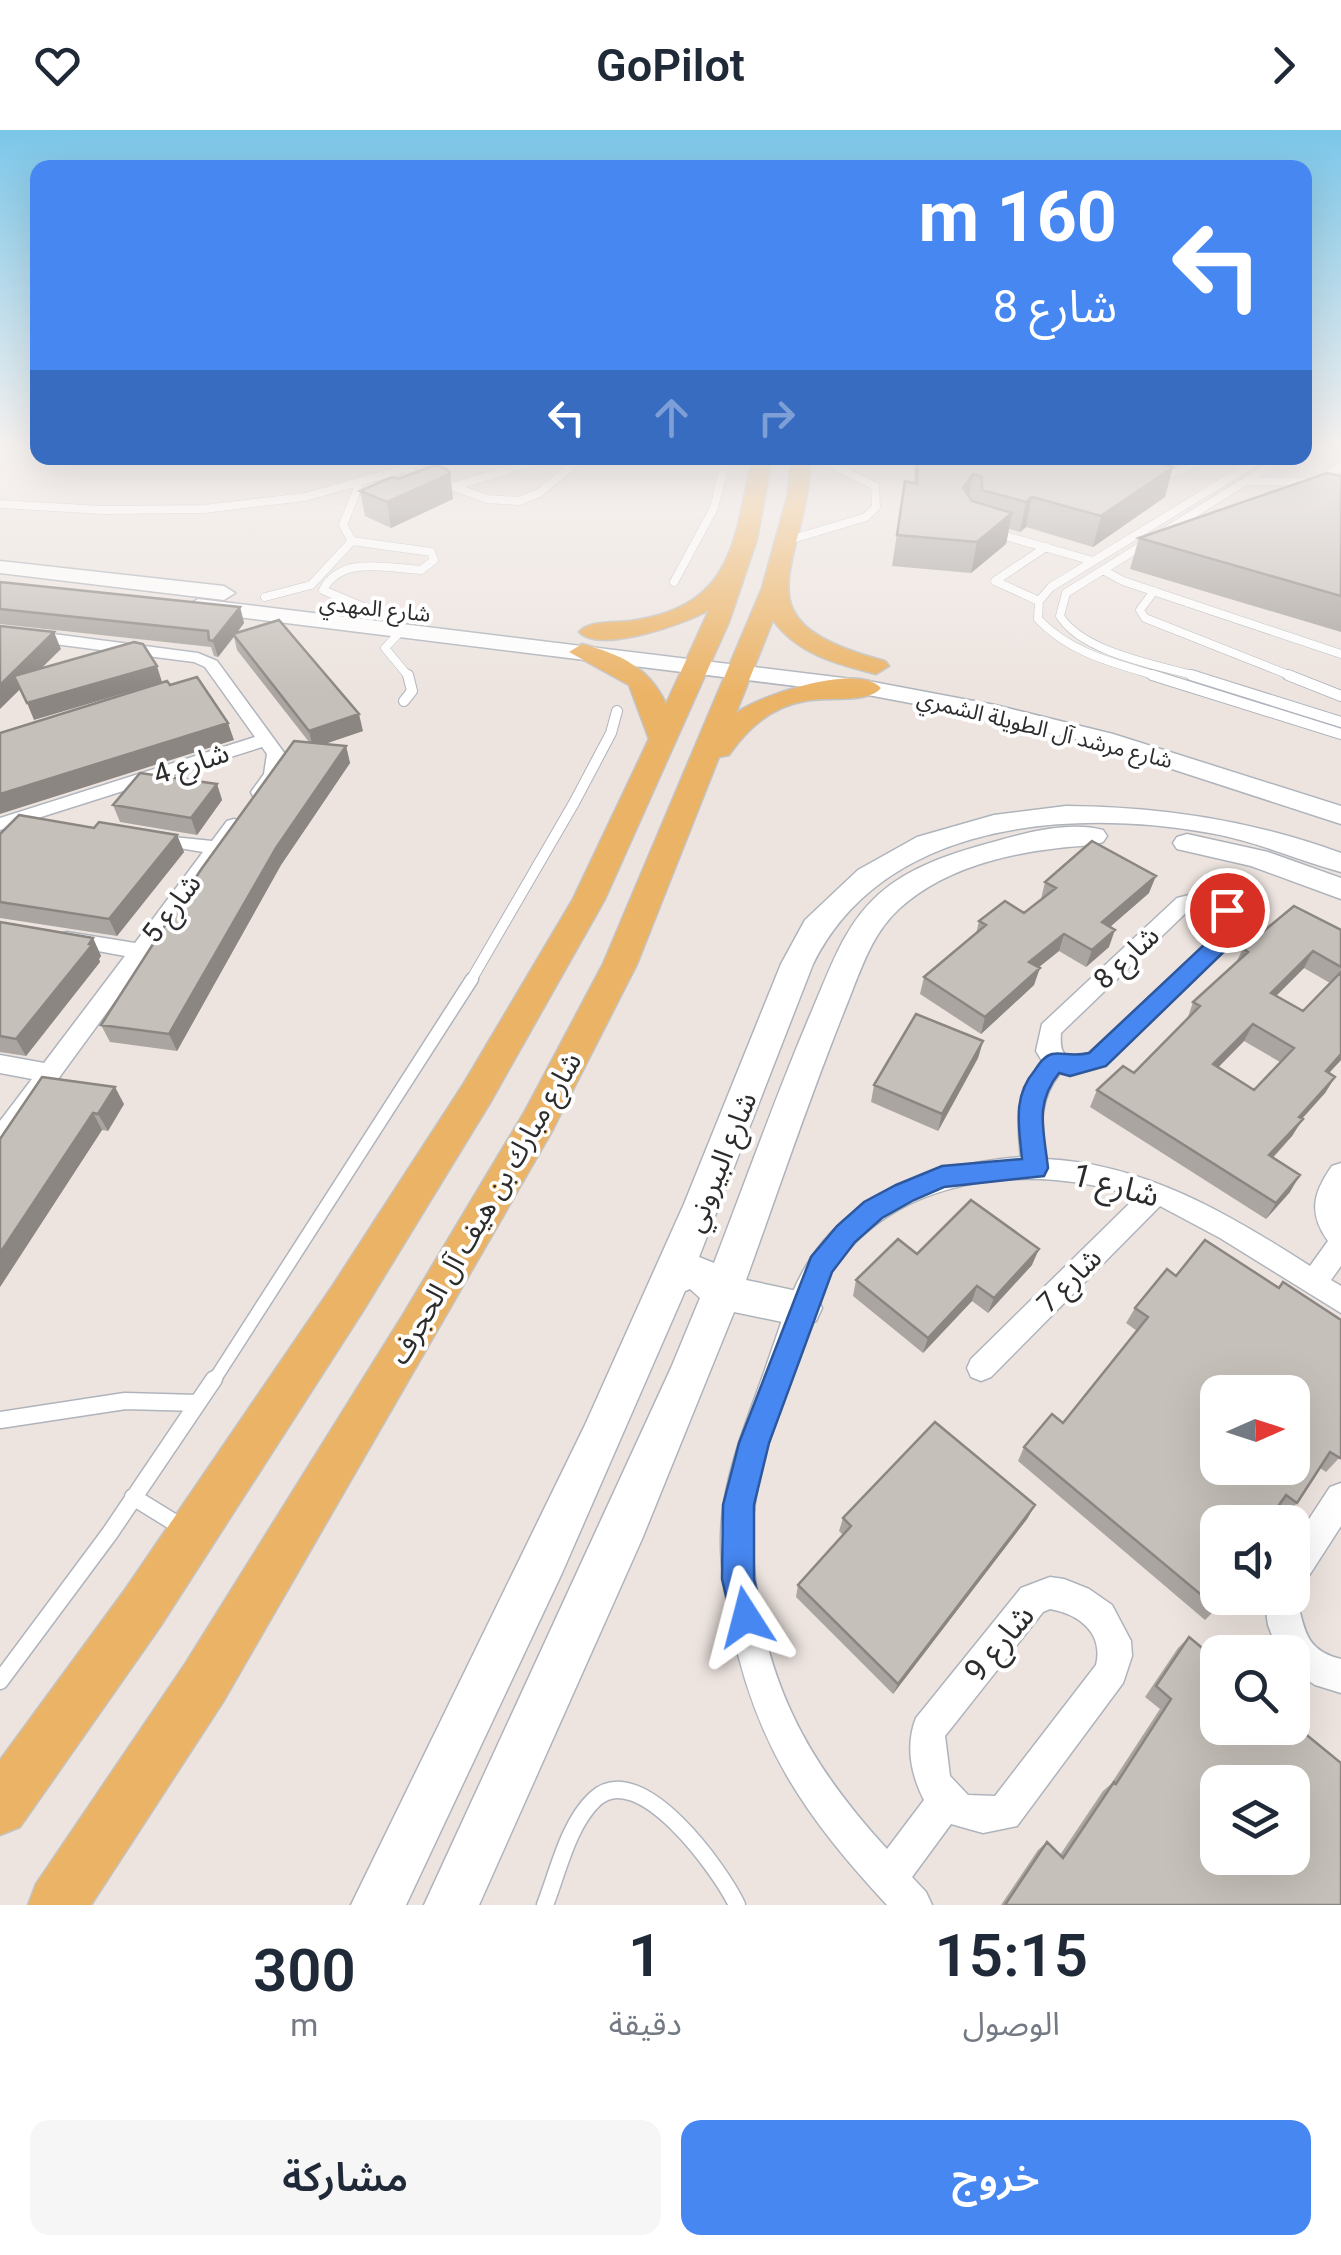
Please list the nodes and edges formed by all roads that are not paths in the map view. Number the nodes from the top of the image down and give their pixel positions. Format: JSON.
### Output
{"nodes":[{"id":1,"x":344,"y":527,"type":"edge"},
{"id":2,"x":706,"y":527,"type":"edge"},
{"id":3,"x":748,"y":527,"type":"edge"},
{"id":4,"x":790,"y":527,"type":"edge"},
{"id":5,"x":831,"y":527,"type":"edge"},
{"id":6,"x":994,"y":527,"type":"edge"},
{"id":7,"x":1149,"y":527,"type":"edge"},
{"id":8,"x":1172,"y":527,"type":"edge"},
{"id":9,"x":993,"y":533,"type":"edge"},
{"id":10,"x":352,"y":541,"type":"junction"},
{"id":11,"x":786,"y":541,"type":"junction"},
{"id":12,"x":1046,"y":546,"type":"junction"},
{"id":13,"x":334,"y":558,"type":"junction"},
{"id":14,"x":1093,"y":561,"type":"junction"},
{"id":15,"x":352,"y":566,"type":"junction"},
{"id":16,"x":0,"y":567,"type":"edge"},
{"id":17,"x":1103,"y":570,"type":"junction"},
{"id":18,"x":734,"y":573,"type":"junction"},
{"id":19,"x":0,"y":582,"type":"edge"},
{"id":20,"x":674,"y":582,"type":"dead end"},
{"id":21,"x":774,"y":588,"type":"junction"},
{"id":22,"x":1154,"y":591,"type":"junction"},
{"id":23,"x":265,"y":597,"type":"junction"},
{"id":24,"x":1039,"y":601,"type":"junction"},
{"id":25,"x":362,"y":607,"type":"junction"},
{"id":26,"x":402,"y":630,"type":"junction"},
{"id":27,"x":9,"y":633,"type":"edge"},
{"id":28,"x":586,"y":642,"type":"junction"},
{"id":29,"x":0,"y":650,"type":"edge"},
{"id":30,"x":1341,"y":654,"type":"edge"},
{"id":31,"x":702,"y":655,"type":"junction"},
{"id":32,"x":746,"y":660,"type":"junction"},
{"id":33,"x":872,"y":677,"type":"junction"},
{"id":34,"x":1341,"y":696,"type":"edge"},
{"id":35,"x":404,"y":701,"type":"dead end"},
{"id":36,"x":617,"y":711,"type":"dead end"},
{"id":37,"x":1341,"y":722,"type":"edge"},
{"id":38,"x":1341,"y":734,"type":"edge"},
{"id":39,"x":662,"y":738,"type":"junction"},
{"id":40,"x":267,"y":739,"type":"junction"},
{"id":41,"x":1341,"y":792,"type":"edge"},
{"id":42,"x":690,"y":796,"type":"junction"},
{"id":43,"x":1341,"y":816,"type":"edge"},
{"id":44,"x":24,"y":817,"type":"junction"},
{"id":45,"x":62,"y":823,"type":"edge"},
{"id":46,"x":0,"y":824,"type":"edge"},
{"id":47,"x":140,"y":836,"type":"edge"},
{"id":48,"x":216,"y":848,"type":"junction"},
{"id":49,"x":1341,"y":863,"type":"edge"},
{"id":50,"x":1341,"y":888,"type":"edge"},
{"id":51,"x":39,"y":934,"type":"edge"},
{"id":52,"x":138,"y":951,"type":"junction"},
{"id":53,"x":1054,"y":1062,"type":"junction"},
{"id":54,"x":0,"y":1064,"type":"edge"},
{"id":55,"x":48,"y":1073,"type":"junction"},
{"id":56,"x":0,"y":1139,"type":"edge"},
{"id":57,"x":1035,"y":1168,"type":"junction"},
{"id":58,"x":1341,"y":1173,"type":"edge"},
{"id":59,"x":1157,"y":1192,"type":"junction"},
{"id":60,"x":690,"y":1236,"type":"junction"},
{"id":61,"x":1341,"y":1241,"type":"edge"},
{"id":62,"x":729,"y":1273,"type":"junction"},
{"id":63,"x":672,"y":1278,"type":"junction"},
{"id":64,"x":1314,"y":1283,"type":"junction"},
{"id":65,"x":1341,"y":1300,"type":"edge"},
{"id":66,"x":802,"y":1308,"type":"junction"},
{"id":67,"x":981,"y":1368,"type":"dead end"},
{"id":68,"x":198,"y":1403,"type":"junction"},
{"id":69,"x":0,"y":1420,"type":"edge"},
{"id":70,"x":134,"y":1497,"type":"junction"},
{"id":71,"x":1341,"y":1498,"type":"edge"},
{"id":72,"x":192,"y":1534,"type":"junction"},
{"id":73,"x":1310,"y":1546,"type":"edge"},
{"id":74,"x":1280,"y":1615,"type":"edge"},
{"id":75,"x":1341,"y":1676,"type":"edge"},
{"id":76,"x":0,"y":1681,"type":"edge"},
{"id":77,"x":945,"y":1802,"type":"junction"},
{"id":78,"x":0,"y":1807,"type":"edge"},
{"id":79,"x":900,"y":1892,"type":"edge"},
{"id":80,"x":57,"y":1905,"type":"edge"},
{"id":81,"x":378,"y":1905,"type":"edge"},
{"id":82,"x":451,"y":1905,"type":"edge"},
{"id":83,"x":545,"y":1905,"type":"edge"},
{"id":84,"x":736,"y":1905,"type":"edge"}],
"edges":[{"from":1,"to":10,"type":"lane"},
{"from":2,"to":20,"type":"lane"},
{"from":3,"to":18,"type":"main road"},
{"from":4,"to":11,"type":"main road","name":"شارع مبارك بن هيف آل الحجرف"},
{"from":5,"to":11,"type":"lane"},
{"from":6,"to":12,"type":"lane"},
{"from":7,"to":14,"type":"lane"},
{"from":8,"to":17,"type":"lane"},
{"from":9,"to":12,"type":"lane"},
{"from":10,"to":13,"type":"lane"},
{"from":10,"to":15,"type":"lane"},
{"from":11,"to":21,"type":"main road","name":"شارع مبارك بن هيف آل الحجرف"},
{"from":12,"to":14,"type":"lane"},
{"from":12,"to":24,"type":"lane"},
{"from":13,"to":15,"type":"lane"},
{"from":13,"to":23,"type":"lane"},
{"from":14,"to":24,"type":"lane"},
{"from":15,"to":25,"type":"lane"},
{"from":16,"to":23,"type":"main road","name":"شارع المهدي"},
{"from":17,"to":22,"type":"lane"},
{"from":17,"to":37,"type":"lane"},
{"from":18,"to":28,"type":"main road"},
{"from":18,"to":31,"type":"main road"},
{"from":19,"to":26,"type":"main road","name":"شارع المهدي"},
{"from":21,"to":32,"type":"main road","name":"شارع مبارك بن هيف آل الحجرف"},
{"from":21,"to":33,"type":"main road"},
{"from":22,"to":30,"type":"lane"},
{"from":22,"to":34,"type":"lane"},
{"from":23,"to":25,"type":"main road","name":"شارع المهدي"},
{"from":24,"to":38,"type":"lane"},
{"from":25,"to":28,"type":"main road","name":"شارع المهدي"},
{"from":26,"to":28,"type":"main road","name":"شارع المهدي"},
{"from":26,"to":35,"type":"lane"},
{"from":27,"to":29,"type":"street"},
{"from":27,"to":40,"type":"street"},
{"from":28,"to":31,"type":"main road","name":"شارع المهدي"},
{"from":28,"to":39,"type":"main road"},
{"from":31,"to":32,"type":"main road","name":"شارع المهدي"},
{"from":31,"to":39,"type":"main road"},
{"from":32,"to":33,"type":"main road","name":"شارع مرشد آل الطويلة الشمري"},
{"from":32,"to":42,"type":"main road","name":"شارع مبارك بن هيف آل الحجرف"},
{"from":33,"to":41,"type":"main road","name":"شارع مرشد آل الطويلة الشمري"},
{"from":33,"to":42,"type":"main road"},
{"from":33,"to":43,"type":"main road","name":"شارع مرشد آل الطويلة الشمري"},
{"from":36,"to":68,"type":"lane"},
{"from":39,"to":72,"type":"main road"},
{"from":40,"to":44,"type":"street","name":"شارع 4"},
{"from":40,"to":48,"type":"street","name":"شارع 5"},
{"from":42,"to":80,"type":"main road","name":"شارع مبارك بن هيف آل الحجرف"},
{"from":44,"to":45,"type":"street"},
{"from":44,"to":46,"type":"street","name":"شارع 4"},
{"from":47,"to":48,"type":"street"},
{"from":48,"to":52,"type":"street","name":"شارع 5"},
{"from":49,"to":60,"type":"main road","name":"شارع البيروني"},
{"from":50,"to":62,"type":"main road","name":"شارع البيروني"},
{"from":51,"to":52,"type":"street"},
{"from":52,"to":55,"type":"street","name":"شارع 5"},
{"from":53,"to":53,"type":"street","name":"شارع 8"},
{"from":53,"to":57,"type":"street","name":"شارع 8"},
{"from":54,"to":55,"type":"street"},
{"from":55,"to":56,"type":"street","name":"شارع 5"},
{"from":57,"to":59,"type":"street","name":"شارع 1"},
{"from":57,"to":66,"type":"street","name":"شارع 1"},
{"from":58,"to":61,"type":"street"},
{"from":59,"to":64,"type":"street","name":"شارع 1"},
{"from":59,"to":67,"type":"street","name":"شارع 7"},
{"from":60,"to":62,"type":"main road"},
{"from":60,"to":63,"type":"main road","name":"شارع البيروني"},
{"from":61,"to":64,"type":"street"},
{"from":62,"to":63,"type":"main road"},
{"from":62,"to":66,"type":"main road"},
{"from":62,"to":82,"type":"main road","name":"شارع البيروني"},
{"from":63,"to":81,"type":"main road","name":"شارع البيروني"},
{"from":64,"to":65,"type":"street","name":"شارع 1"},
{"from":66,"to":79,"type":"street","name":"شارع 1"},
{"from":68,"to":69,"type":"lane"},
{"from":68,"to":70,"type":"lane"},
{"from":70,"to":72,"type":"lane"},
{"from":70,"to":76,"type":"lane"},
{"from":71,"to":73,"type":"street"},
{"from":72,"to":78,"type":"main road"},
{"from":74,"to":75,"type":"street"},
{"from":77,"to":77,"type":"street","name":"شارع 9"},
{"from":77,"to":79,"type":"street"},
{"from":83,"to":84,"type":"lane"}]}
